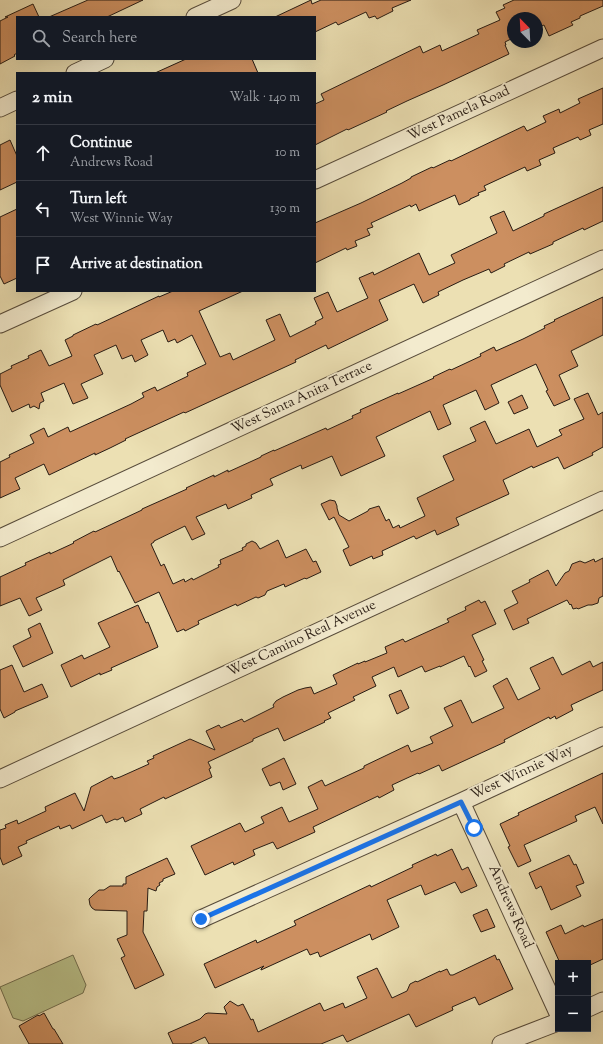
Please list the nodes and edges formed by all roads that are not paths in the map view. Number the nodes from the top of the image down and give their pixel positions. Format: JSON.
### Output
{"nodes":[{"id":1,"x":232,"y":0,"type":"edge"},
{"id":2,"x":198,"y":16,"type":"edge"},
{"id":3,"x":603,"y":48,"type":"edge"},
{"id":4,"x":103,"y":60,"type":"edge"},
{"id":5,"x":77,"y":72,"type":"edge"},
{"id":6,"x":16,"y":100,"type":"edge"},
{"id":7,"x":0,"y":108,"type":"edge"},
{"id":8,"x":316,"y":180,"type":"edge"},
{"id":9,"x":603,"y":258,"type":"edge"},
{"id":10,"x":71,"y":292,"type":"edge"},
{"id":11,"x":0,"y":324,"type":"edge"},
{"id":12,"x":603,"y":500,"type":"edge"},
{"id":13,"x":0,"y":538,"type":"edge"},
{"id":14,"x":603,"y":736,"type":"edge"},
{"id":15,"x":0,"y":779,"type":"edge"},
{"id":16,"x":461,"y":802,"type":"junction"},
{"id":17,"x":201,"y":919,"type":"dead end"},
{"id":18,"x":603,"y":1001,"type":"edge"},
{"id":19,"x":555,"y":1006,"type":"edge"},
{"id":20,"x":591,"y":1007,"type":"edge"},
{"id":21,"x":555,"y":1023,"type":"edge"},
{"id":22,"x":501,"y":1044,"type":"edge"}],
"edges":[{"from":1,"to":2,"type":"street"},
{"from":3,"to":8,"type":"street","name":"West Pamela Road"},
{"from":4,"to":5,"type":"street"},
{"from":6,"to":7,"type":"street"},
{"from":9,"to":13,"type":"street","name":"West Santa Anita Terrace"},
{"from":10,"to":11,"type":"street"},
{"from":12,"to":15,"type":"street","name":"West Camino Real Avenue"},
{"from":14,"to":16,"type":"street","name":"West Winnie Way"},
{"from":16,"to":17,"type":"street","name":"West Winnie Way"},
{"from":16,"to":19,"type":"street","name":"Andrews Road"},
{"from":18,"to":20,"type":"street"},
{"from":21,"to":22,"type":"street"}]}
